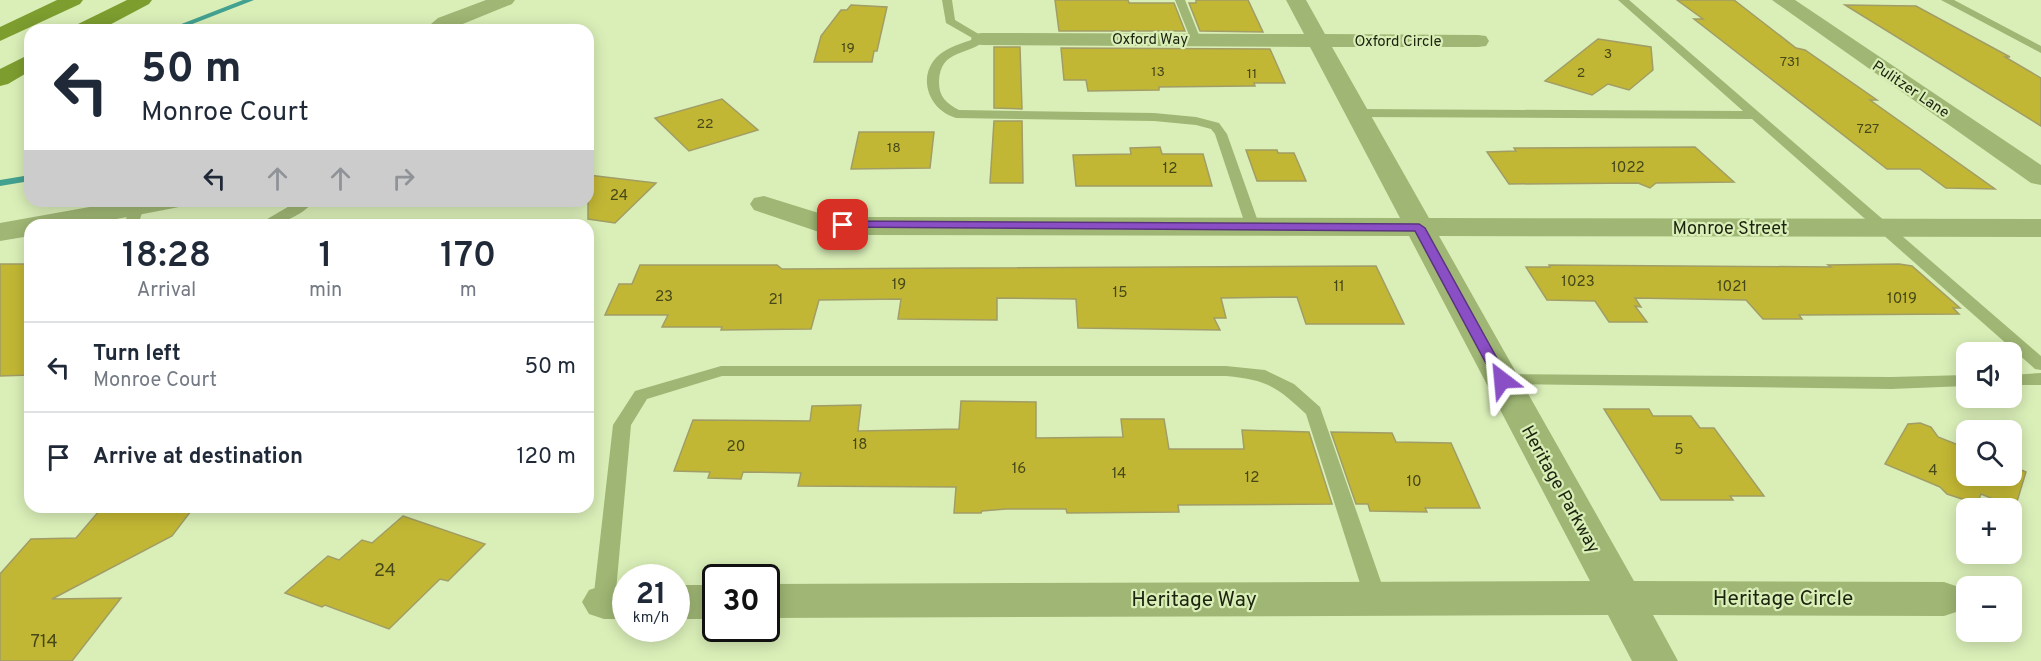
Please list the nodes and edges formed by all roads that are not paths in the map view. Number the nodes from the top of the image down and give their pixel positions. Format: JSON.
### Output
{"nodes":[{"id":1,"x":73,"y":0,"type":"edge"},
{"id":2,"x":142,"y":0,"type":"edge"},
{"id":3,"x":505,"y":0,"type":"edge"},
{"id":4,"x":948,"y":0,"type":"edge"},
{"id":5,"x":1180,"y":0,"type":"edge"},
{"id":6,"x":1296,"y":0,"type":"edge"},
{"id":7,"x":1623,"y":0,"type":"edge"},
{"id":8,"x":1782,"y":0,"type":"edge"},
{"id":9,"x":1946,"y":0,"type":"edge"},
{"id":10,"x":96,"y":24,"type":"edge"},
{"id":11,"x":442,"y":24,"type":"edge"},
{"id":12,"x":0,"y":35,"type":"edge"},
{"id":13,"x":982,"y":39,"type":"junction"},
{"id":14,"x":1196,"y":40,"type":"junction"},
{"id":15,"x":1478,"y":41,"type":"dead end"},
{"id":16,"x":1318,"y":42,"type":"junction"},
{"id":17,"x":2041,"y":50,"type":"edge"},
{"id":18,"x":24,"y":65,"type":"edge"},
{"id":19,"x":0,"y":79,"type":"edge"},
{"id":20,"x":1357,"y":113,"type":"junction"},
{"id":21,"x":1753,"y":115,"type":"junction"},
{"id":22,"x":2041,"y":177,"type":"edge"},
{"id":23,"x":764,"y":204,"type":"dead end"},
{"id":24,"x":155,"y":207,"type":"edge"},
{"id":25,"x":298,"y":207,"type":"edge"},
{"id":26,"x":134,"y":216,"type":"edge"},
{"id":27,"x":102,"y":219,"type":"edge"},
{"id":28,"x":277,"y":219,"type":"edge"},
{"id":29,"x":1253,"y":227,"type":"junction"},
{"id":30,"x":24,"y":228,"type":"edge"},
{"id":31,"x":1419,"y":228,"type":"junction"},
{"id":32,"x":1882,"y":228,"type":"junction"},
{"id":33,"x":2041,"y":228,"type":"edge"},
{"id":34,"x":0,"y":232,"type":"edge"},
{"id":35,"x":2041,"y":365,"type":"edge"},
{"id":36,"x":2041,"y":379,"type":"edge"},
{"id":37,"x":1502,"y":380,"type":"junction"},
{"id":38,"x":2022,"y":380,"type":"edge"},
{"id":39,"x":1956,"y":381,"type":"edge"},
{"id":40,"x":617,"y":564,"type":"edge"},
{"id":41,"x":1621,"y":598,"type":"junction"},
{"id":42,"x":1376,"y":599,"type":"junction"},
{"id":43,"x":1944,"y":599,"type":"dead end"},
{"id":44,"x":780,"y":601,"type":"edge"},
{"id":45,"x":1655,"y":661,"type":"edge"}],
"edges":[{"from":1,"to":12,"type":"main road"},
{"from":2,"to":10,"type":"main road"},
{"from":3,"to":11,"type":"street"},
{"from":4,"to":13,"type":"lane"},
{"from":5,"to":14,"type":"lane"},
{"from":6,"to":16,"type":"street","name":"Heritage Parkway"},
{"from":7,"to":21,"type":"lane"},
{"from":8,"to":22,"type":"street","name":"Pulitzer Lane"},
{"from":9,"to":17,"type":"lane"},
{"from":13,"to":14,"type":"street","name":"Oxford Way"},
{"from":13,"to":29,"type":"lane"},
{"from":14,"to":16,"type":"street","name":"Oxford Way"},
{"from":15,"to":16,"type":"street","name":"Oxford Circle"},
{"from":16,"to":20,"type":"street","name":"Heritage Parkway"},
{"from":18,"to":19,"type":"main road"},
{"from":20,"to":21,"type":"lane"},
{"from":20,"to":31,"type":"street","name":"Heritage Parkway"},
{"from":21,"to":32,"type":"lane"},
{"from":23,"to":29,"type":"street","name":"Monroe Street"},
{"from":24,"to":26,"type":"street"},
{"from":25,"to":28,"type":"lane"},
{"from":26,"to":27,"type":"street"},
{"from":29,"to":31,"type":"street","name":"Monroe Street"},
{"from":30,"to":34,"type":"street"},
{"from":31,"to":32,"type":"street","name":"Monroe Street"},
{"from":31,"to":37,"type":"street","name":"Heritage Parkway"},
{"from":32,"to":33,"type":"street","name":"Monroe Street"},
{"from":32,"to":35,"type":"lane"},
{"from":36,"to":38,"type":"lane"},
{"from":37,"to":39,"type":"lane"},
{"from":37,"to":41,"type":"street","name":"Heritage Parkway"},
{"from":40,"to":42,"type":"lane"},
{"from":41,"to":42,"type":"street","name":"Heritage Way"},
{"from":41,"to":43,"type":"street","name":"Heritage Circle"},
{"from":41,"to":45,"type":"street","name":"Heritage Parkway"},
{"from":42,"to":44,"type":"street","name":"Heritage Way"}]}
